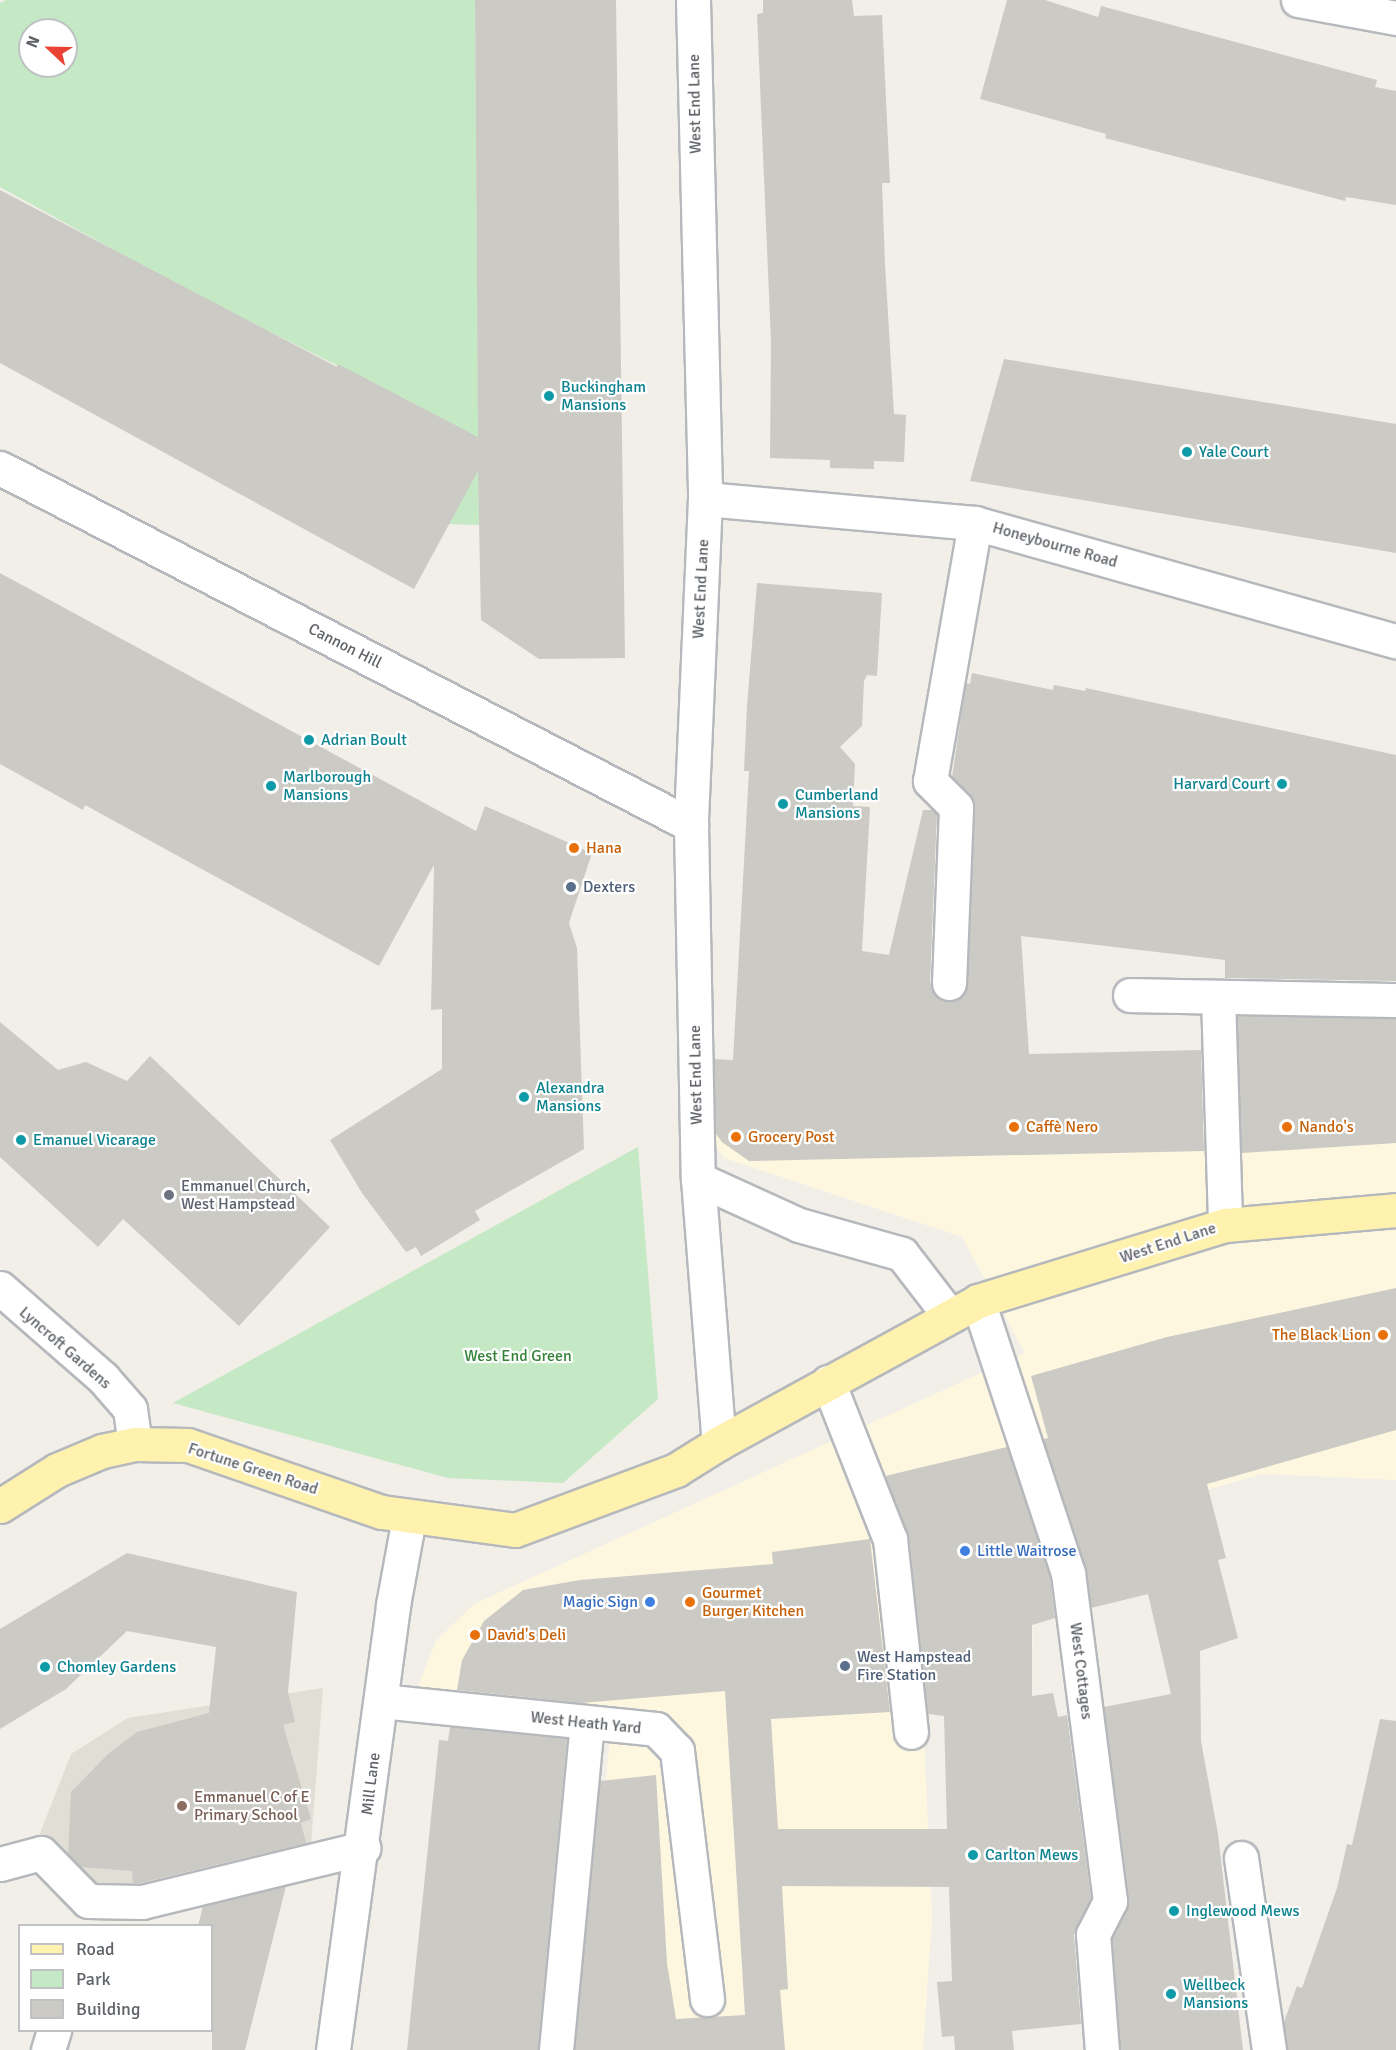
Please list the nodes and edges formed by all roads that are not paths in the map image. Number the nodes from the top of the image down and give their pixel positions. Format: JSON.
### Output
{"nodes":[{"id":1,"x":693,"y":0,"type":"edge"},
{"id":2,"x":1298,"y":0,"type":"edge"},
{"id":3,"x":1396,"y":18,"type":"edge"},
{"id":4,"x":0,"y":468,"type":"edge"},
{"id":5,"x":705,"y":499,"type":"junction"},
{"id":6,"x":975,"y":523,"type":"junction"},
{"id":7,"x":1396,"y":641,"type":"edge"},
{"id":8,"x":691,"y":825,"type":"junction"},
{"id":9,"x":949,"y":983,"type":"dead end"},
{"id":10,"x":1130,"y":995,"type":"dead end"},
{"id":11,"x":1218,"y":998,"type":"junction"},
{"id":12,"x":1396,"y":1000,"type":"edge"},
{"id":13,"x":698,"y":1179,"type":"junction"},
{"id":14,"x":1396,"y":1210,"type":"edge"},
{"id":15,"x":1225,"y":1225,"type":"junction"},
{"id":16,"x":0,"y":1288,"type":"edge"},
{"id":17,"x":978,"y":1301,"type":"junction"},
{"id":18,"x":949,"y":1315,"type":"junction"},
{"id":19,"x":828,"y":1382,"type":"junction"},
{"id":20,"x":719,"y":1443,"type":"junction"},
{"id":21,"x":135,"y":1444,"type":"junction"},
{"id":22,"x":0,"y":1506,"type":"edge"},
{"id":23,"x":409,"y":1518,"type":"junction"},
{"id":24,"x":381,"y":1701,"type":"junction"},
{"id":25,"x":587,"y":1724,"type":"junction"},
{"id":26,"x":911,"y":1732,"type":"dead end"},
{"id":27,"x":363,"y":1848,"type":"junction"},
{"id":28,"x":1241,"y":1858,"type":"dead end"},
{"id":29,"x":0,"y":1864,"type":"edge"},
{"id":30,"x":85,"y":1913,"type":"edge"},
{"id":31,"x":706,"y":1999,"type":"dead end"},
{"id":32,"x":54,"y":2032,"type":"edge"},
{"id":33,"x":48,"y":2050,"type":"edge"},
{"id":34,"x":333,"y":2050,"type":"edge"},
{"id":35,"x":556,"y":2050,"type":"edge"},
{"id":36,"x":1102,"y":2050,"type":"edge"},
{"id":37,"x":1269,"y":2050,"type":"edge"}],
"edges":[{"from":1,"to":5,"type":"street","name":"West End Lane"},
{"from":2,"to":3,"type":"street"},
{"from":4,"to":8,"type":"street","name":"Cannon Hill"},
{"from":5,"to":6,"type":"street","name":"Honeybourne Road"},
{"from":5,"to":8,"type":"street","name":"West End Lane"},
{"from":6,"to":7,"type":"street","name":"Honeybourne Road"},
{"from":6,"to":9,"type":"street"},
{"from":8,"to":13,"type":"street","name":"West End Lane"},
{"from":10,"to":11,"type":"street"},
{"from":11,"to":12,"type":"street"},
{"from":11,"to":15,"type":"street"},
{"from":13,"to":18,"type":"street"},
{"from":13,"to":20,"type":"street","name":"West End Lane"},
{"from":14,"to":15,"type":"main road","name":"West End Lane"},
{"from":15,"to":17,"type":"main road","name":"West End Lane"},
{"from":16,"to":21,"type":"street","name":"Lyncroft Gardens"},
{"from":17,"to":18,"type":"main road","name":"West End Lane"},
{"from":17,"to":36,"type":"street","name":"West Cottages"},
{"from":18,"to":19,"type":"main road","name":"West End Lane"},
{"from":19,"to":20,"type":"main road","name":"West End Lane"},
{"from":19,"to":26,"type":"street"},
{"from":20,"to":23,"type":"main road","name":"West End Lane"},
{"from":21,"to":22,"type":"main road","name":"Fortune Green Road"},
{"from":21,"to":23,"type":"main road","name":"Fortune Green Road"},
{"from":23,"to":24,"type":"street","name":"Mill Lane"},
{"from":24,"to":25,"type":"street","name":"West Heath Yard"},
{"from":24,"to":27,"type":"street","name":"Mill Lane"},
{"from":25,"to":31,"type":"street","name":"West Heath Yard"},
{"from":25,"to":35,"type":"street"},
{"from":27,"to":30,"type":"street"},
{"from":27,"to":34,"type":"street","name":"Mill Lane"},
{"from":28,"to":37,"type":"street"},
{"from":29,"to":30,"type":"street"},
{"from":32,"to":33,"type":"street"}]}
